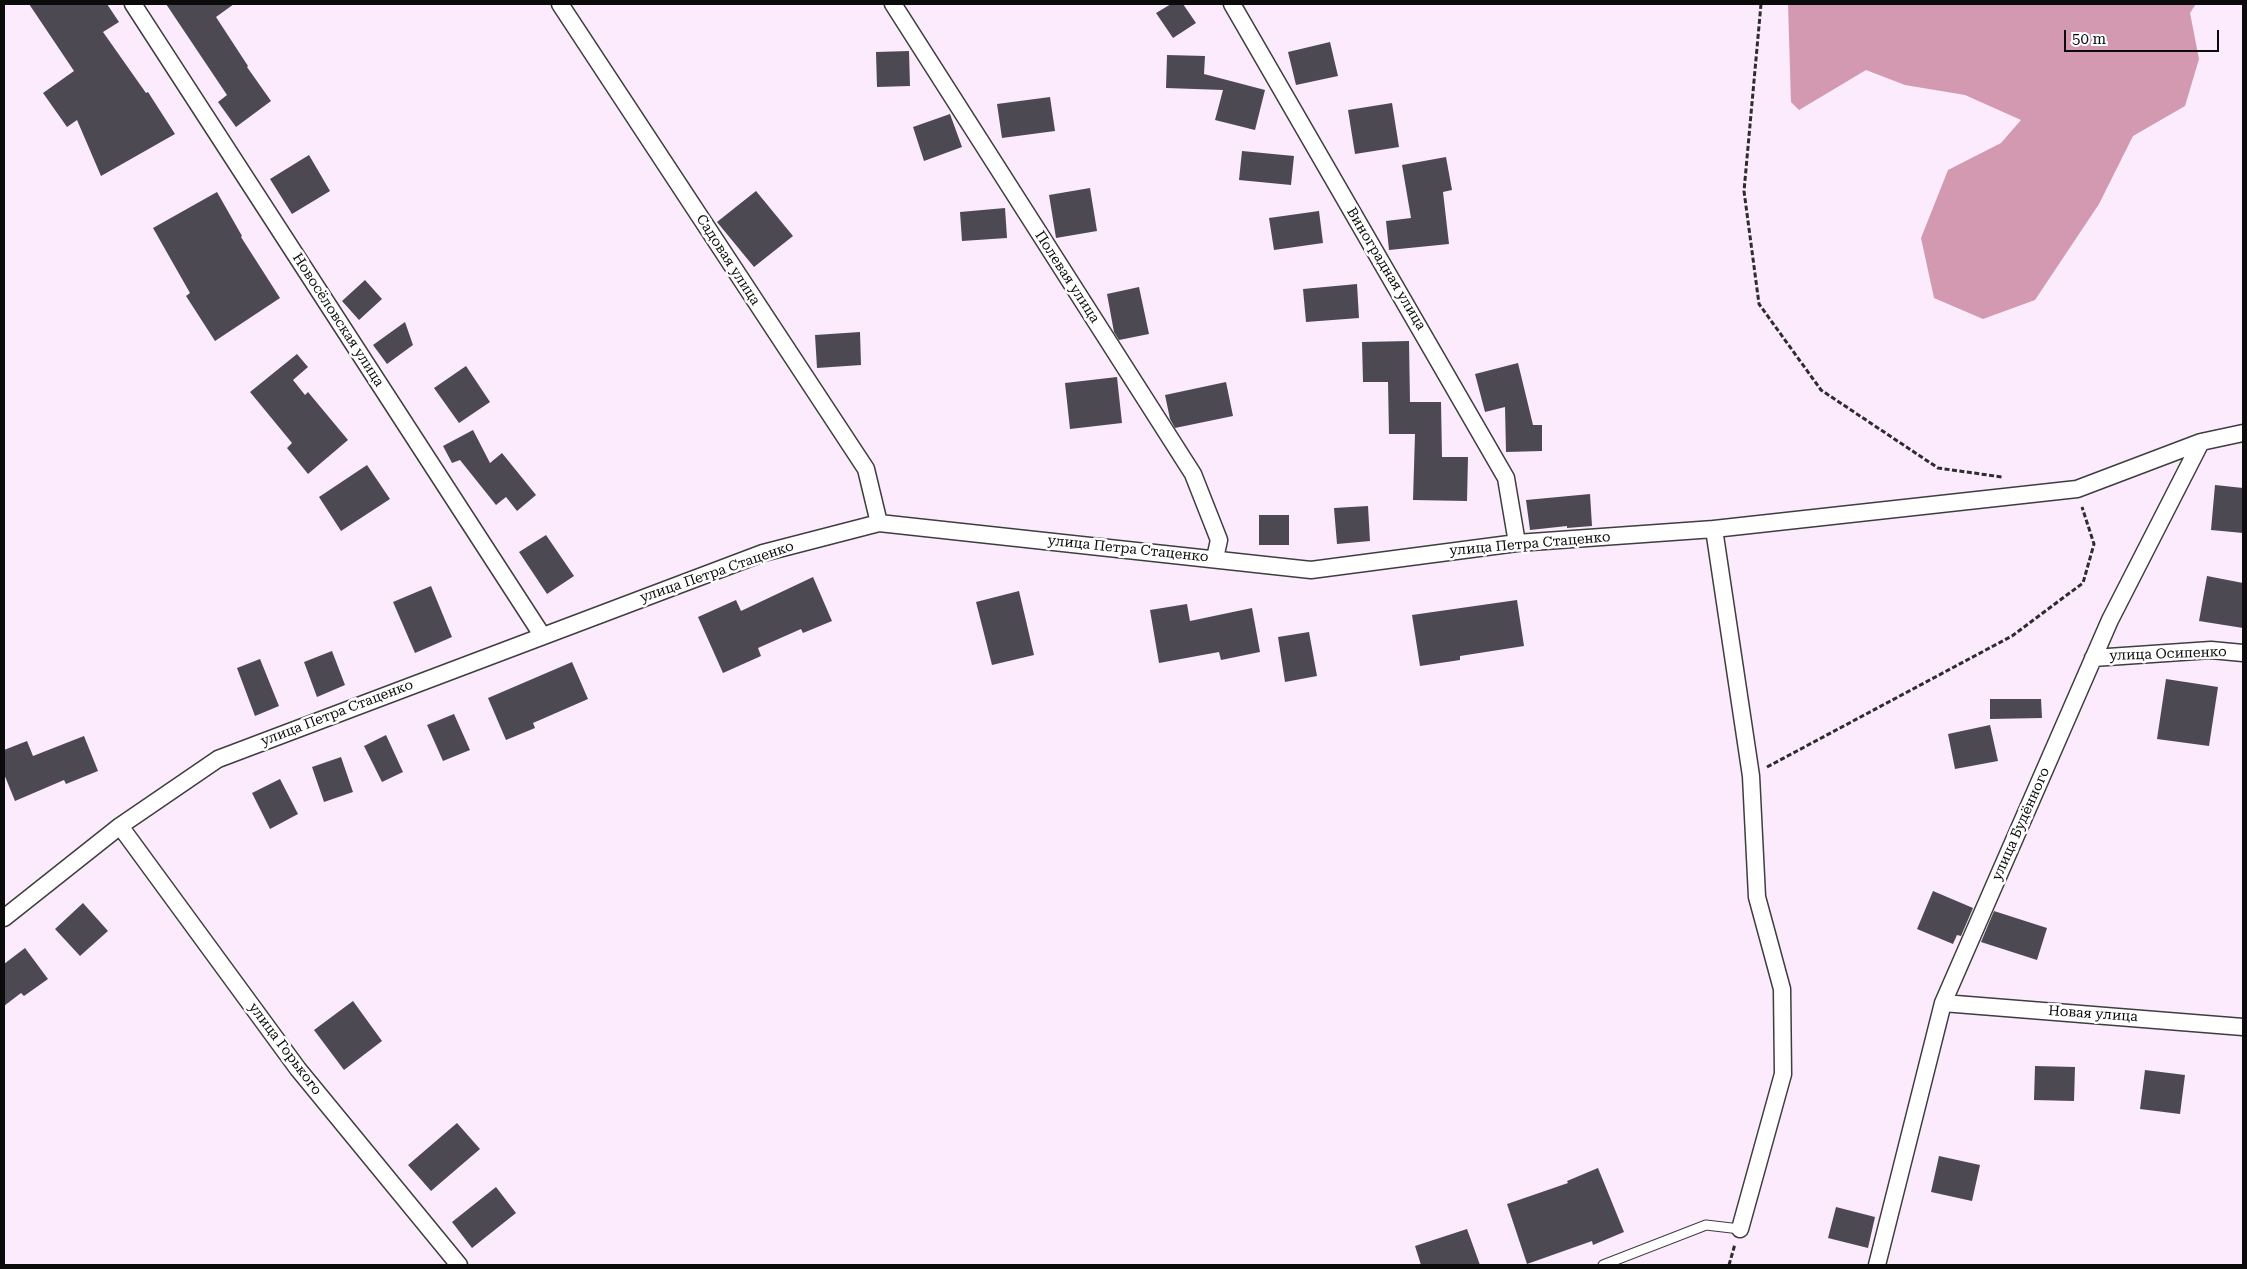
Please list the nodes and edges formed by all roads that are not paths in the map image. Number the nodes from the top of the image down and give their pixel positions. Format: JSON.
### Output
{"nodes":[{"id":1,"x":133,"y":4,"type":"edge"},
{"id":2,"x":560,"y":4,"type":"edge"},
{"id":3,"x":893,"y":4,"type":"edge"},
{"id":4,"x":1232,"y":4,"type":"edge"},
{"id":5,"x":2243,"y":433,"type":"edge"},
{"id":6,"x":2200,"y":442,"type":"junction"},
{"id":7,"x":879,"y":523,"type":"junction"},
{"id":8,"x":1714,"y":530,"type":"junction"},
{"id":9,"x":1517,"y":543,"type":"junction"},
{"id":10,"x":1215,"y":558,"type":"junction"},
{"id":11,"x":542,"y":635,"type":"junction"},
{"id":12,"x":2243,"y":653,"type":"edge"},
{"id":13,"x":2093,"y":658,"type":"junction"},
{"id":14,"x":120,"y":826,"type":"junction"},
{"id":15,"x":4,"y":918,"type":"edge"},
{"id":16,"x":1943,"y":1003,"type":"junction"},
{"id":17,"x":2243,"y":1027,"type":"edge"},
{"id":18,"x":1740,"y":1229,"type":"joint"},
{"id":19,"x":459,"y":1265,"type":"edge"},
{"id":20,"x":1603,"y":1265,"type":"edge"},
{"id":21,"x":1877,"y":1265,"type":"edge"}],
"edges":[{"from":1,"to":11,"type":"street","name":"Новосёловская улица"},
{"from":2,"to":7,"type":"street","name":"Садовая улица"},
{"from":3,"to":10,"type":"street","name":"Полевая улица"},
{"from":4,"to":9,"type":"street","name":"Виноградная улица"},
{"from":5,"to":6,"type":"street"},
{"from":6,"to":8,"type":"street","name":"улица Петра Стаценко"},
{"from":6,"to":13,"type":"street","name":"улица Будённого"},
{"from":7,"to":10,"type":"street","name":"улица Петра Стаценко"},
{"from":7,"to":11,"type":"street","name":"улица Петра Стаценко"},
{"from":8,"to":9,"type":"street","name":"улица Петра Стаценко"},
{"from":8,"to":18,"type":"street"},
{"from":9,"to":10,"type":"street","name":"улица Петра Стаценко"},
{"from":11,"to":14,"type":"street","name":"улица Петра Стаценко"},
{"from":12,"to":13,"type":"street","name":"улица Осипенко"},
{"from":13,"to":16,"type":"street","name":"улица Будённого"},
{"from":14,"to":15,"type":"street","name":"улица Петра Стаценко"},
{"from":14,"to":19,"type":"street","name":"улица Горького"},
{"from":16,"to":17,"type":"street","name":"Новая улица"},
{"from":16,"to":21,"type":"street","name":"улица Будённого"},
{"from":18,"to":20,"type":"lane"}]}
